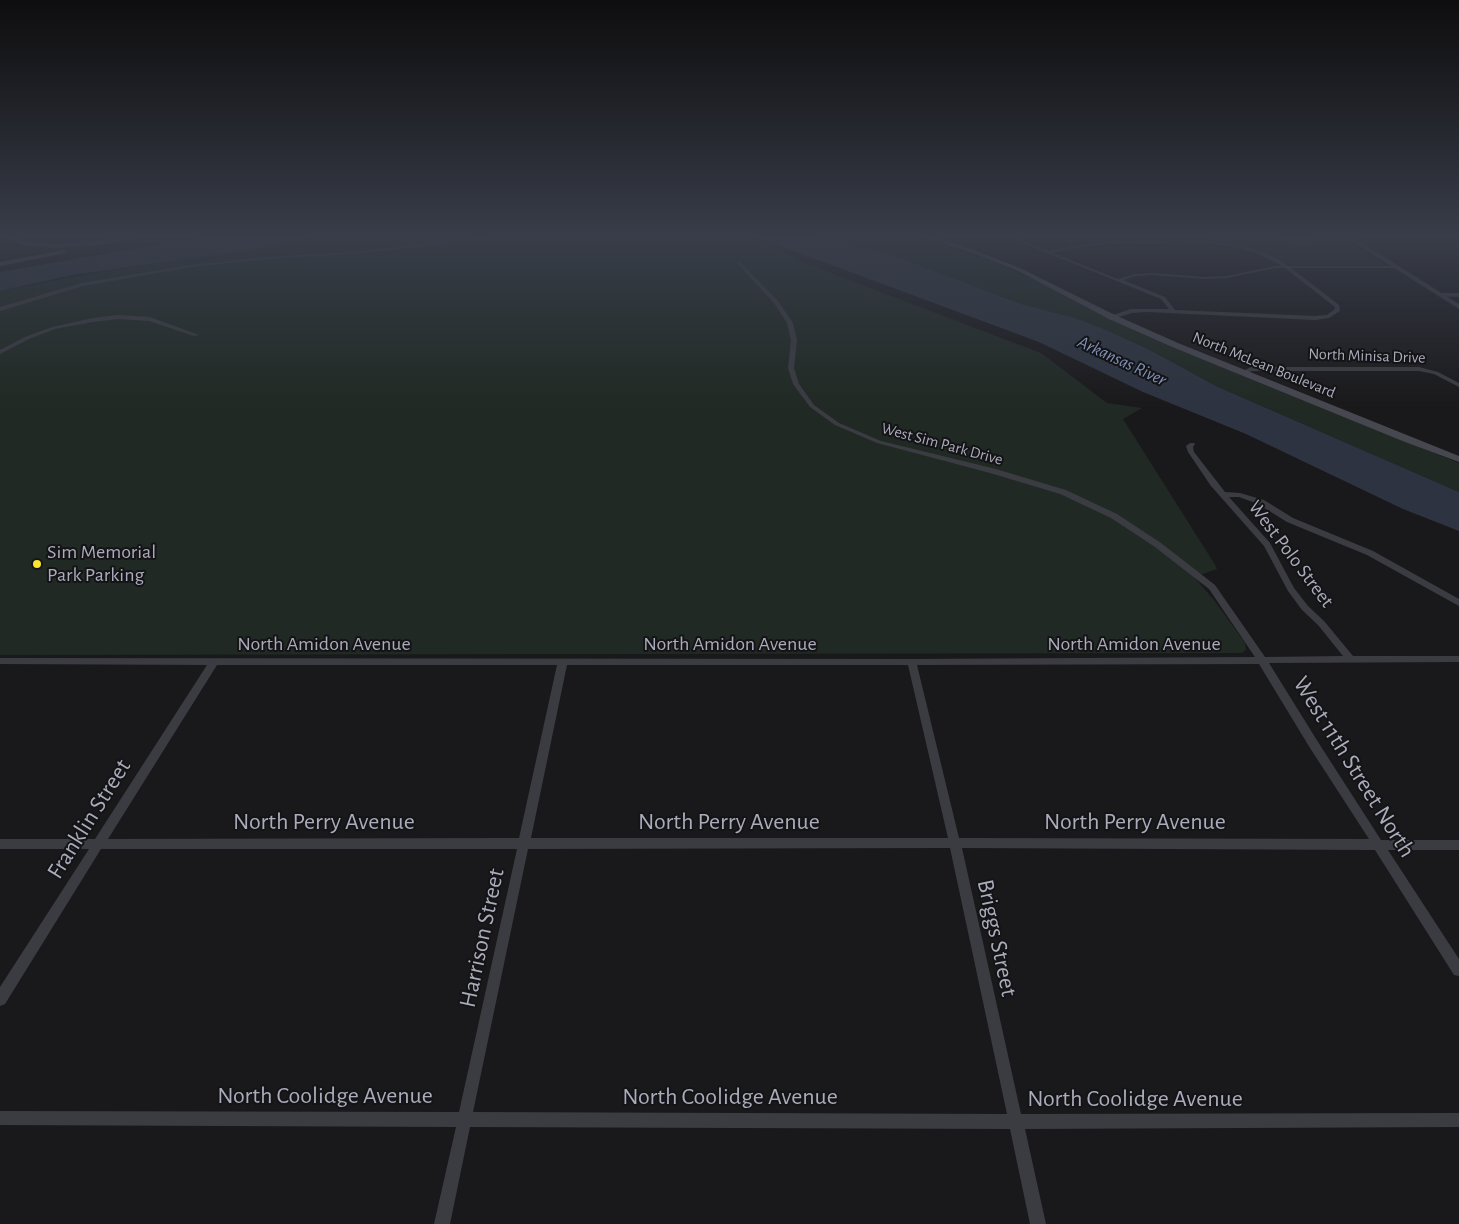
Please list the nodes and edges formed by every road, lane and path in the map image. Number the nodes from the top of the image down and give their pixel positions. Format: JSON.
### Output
{"nodes":[{"id":1,"x":56,"y":293,"type":"edge"},
{"id":2,"x":768,"y":293,"type":"edge"},
{"id":3,"x":1065,"y":293,"type":"edge"},
{"id":4,"x":1151,"y":293,"type":"edge"},
{"id":5,"x":1320,"y":293,"type":"edge"},
{"id":6,"x":1438,"y":293,"type":"edge"},
{"id":7,"x":1441,"y":295,"type":"junction"},
{"id":8,"x":1459,"y":295,"type":"edge"},
{"id":9,"x":1459,"y":307,"type":"edge"},
{"id":10,"x":0,"y":309,"type":"edge"},
{"id":11,"x":1174,"y":311,"type":"junction"},
{"id":12,"x":1112,"y":317,"type":"junction"},
{"id":13,"x":196,"y":335,"type":"dead end"},
{"id":14,"x":0,"y":352,"type":"edge"},
{"id":15,"x":1242,"y":373,"type":"junction"},
{"id":16,"x":1459,"y":385,"type":"edge"},
{"id":17,"x":1192,"y":444,"type":"dead end"},
{"id":18,"x":1459,"y":459,"type":"edge"},
{"id":19,"x":1223,"y":494,"type":"junction"},
{"id":20,"x":1212,"y":587,"type":"joint"},
{"id":21,"x":1459,"y":603,"type":"edge"},
{"id":22,"x":1459,"y":659,"type":"edge"},
{"id":23,"x":1262,"y":660,"type":"junction"},
{"id":24,"x":1350,"y":660,"type":"junction"},
{"id":25,"x":0,"y":661,"type":"edge"},
{"id":26,"x":214,"y":661,"type":"junction"},
{"id":27,"x":563,"y":661,"type":"junction"},
{"id":28,"x":912,"y":662,"type":"junction"},
{"id":29,"x":524,"y":843,"type":"junction"},
{"id":30,"x":954,"y":843,"type":"junction"},
{"id":31,"x":0,"y":844,"type":"edge"},
{"id":32,"x":98,"y":844,"type":"junction"},
{"id":33,"x":1378,"y":844,"type":"junction"},
{"id":34,"x":1459,"y":845,"type":"edge"},
{"id":35,"x":1459,"y":970,"type":"edge"},
{"id":36,"x":0,"y":999,"type":"edge"},
{"id":37,"x":0,"y":1118,"type":"edge"},
{"id":38,"x":465,"y":1118,"type":"junction"},
{"id":39,"x":1459,"y":1120,"type":"edge"},
{"id":40,"x":1015,"y":1121,"type":"junction"},
{"id":41,"x":442,"y":1224,"type":"edge"},
{"id":42,"x":1038,"y":1224,"type":"edge"}],
"edges":[{"from":1,"to":10,"type":"street"},
{"from":2,"to":20,"type":"street","name":"West Sim Park Drive"},
{"from":3,"to":12,"type":"main road","name":"North McLean Boulevard"},
{"from":4,"to":11,"type":"street"},
{"from":5,"to":11,"type":"street"},
{"from":6,"to":7,"type":"street"},
{"from":7,"to":8,"type":"street"},
{"from":7,"to":9,"type":"street"},
{"from":11,"to":12,"type":"street"},
{"from":12,"to":15,"type":"main road","name":"North McLean Boulevard"},
{"from":13,"to":14,"type":"street"},
{"from":15,"to":16,"type":"street","name":"North Minisa Drive"},
{"from":15,"to":18,"type":"main road","name":"North McLean Boulevard"},
{"from":17,"to":19,"type":"street","name":"West Polo Street"},
{"from":19,"to":21,"type":"street"},
{"from":19,"to":24,"type":"street","name":"West Polo Street"},
{"from":20,"to":23,"type":"street","name":"West 11th Street North"},
{"from":22,"to":24,"type":"street","name":"North Amidon Avenue"},
{"from":23,"to":24,"type":"street","name":"North Amidon Avenue"},
{"from":23,"to":28,"type":"street","name":"North Amidon Avenue"},
{"from":23,"to":33,"type":"street","name":"West 11th Street North"},
{"from":25,"to":26,"type":"street","name":"North Amidon Avenue"},
{"from":26,"to":27,"type":"street","name":"North Amidon Avenue"},
{"from":26,"to":32,"type":"street","name":"Franklin Street"},
{"from":27,"to":28,"type":"street","name":"North Amidon Avenue"},
{"from":27,"to":29,"type":"street","name":"Harrison Street"},
{"from":28,"to":30,"type":"street","name":"Briggs Street"},
{"from":29,"to":30,"type":"street","name":"North Perry Avenue"},
{"from":29,"to":32,"type":"street","name":"North Perry Avenue"},
{"from":29,"to":38,"type":"street","name":"Harrison Street"},
{"from":30,"to":33,"type":"street","name":"North Perry Avenue"},
{"from":30,"to":40,"type":"street","name":"Briggs Street"},
{"from":31,"to":32,"type":"street","name":"North Perry Avenue"},
{"from":32,"to":36,"type":"street","name":"Franklin Street"},
{"from":33,"to":34,"type":"street","name":"North Perry Avenue"},
{"from":33,"to":35,"type":"street","name":"West 11th Street North"},
{"from":37,"to":38,"type":"street","name":"North Coolidge Avenue"},
{"from":38,"to":40,"type":"street","name":"North Coolidge Avenue"},
{"from":38,"to":41,"type":"street","name":"Harrison Street"},
{"from":39,"to":40,"type":"street","name":"North Coolidge Avenue"},
{"from":40,"to":42,"type":"street","name":"Briggs Street"}]}
